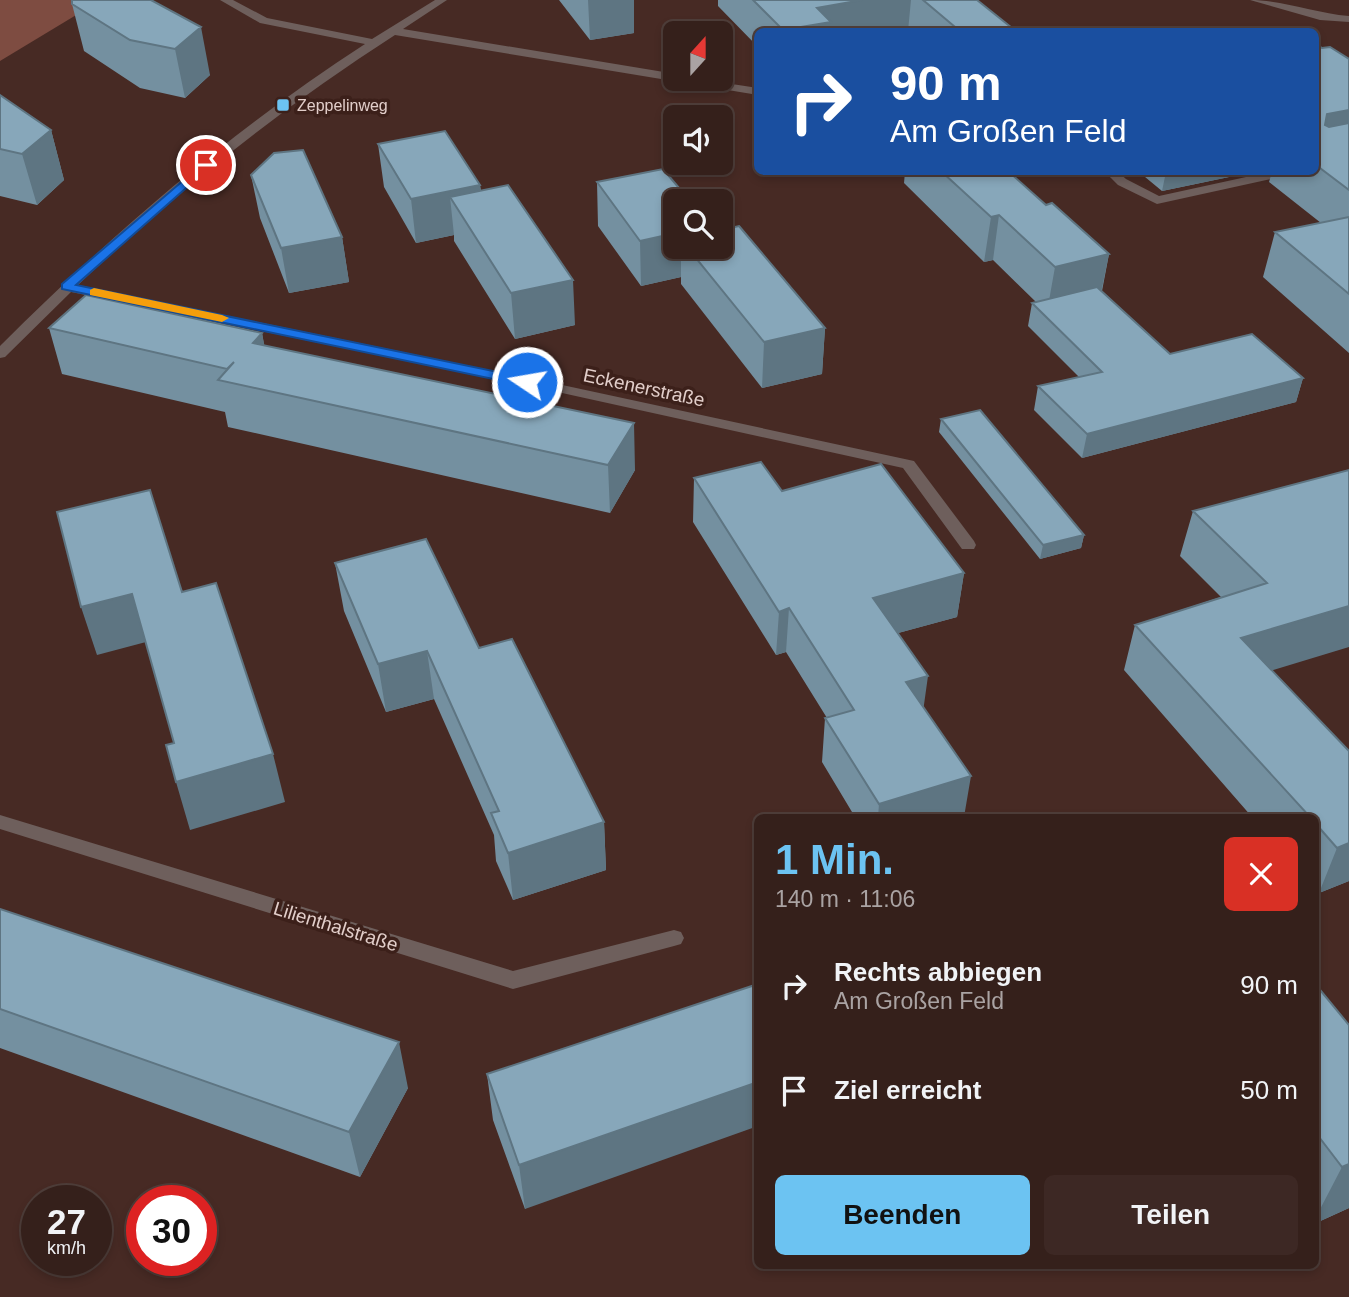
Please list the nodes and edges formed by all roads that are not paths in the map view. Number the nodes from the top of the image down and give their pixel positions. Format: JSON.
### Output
{"nodes":[{"id":1,"x":225,"y":0,"type":"edge"},
{"id":2,"x":442,"y":0,"type":"edge"},
{"id":3,"x":1255,"y":0,"type":"edge"},
{"id":4,"x":1349,"y":19,"type":"edge"},
{"id":5,"x":393,"y":31,"type":"junction"},
{"id":6,"x":374,"y":43,"type":"junction"},
{"id":7,"x":663,"y":76,"type":"edge"},
{"id":8,"x":733,"y":88,"type":"edge"},
{"id":9,"x":754,"y":91,"type":"edge"},
{"id":10,"x":1114,"y":175,"type":"edge"},
{"id":11,"x":1270,"y":175,"type":"edge"},
{"id":12,"x":67,"y":287,"type":"junction"},
{"id":13,"x":0,"y":354,"type":"edge"},
{"id":14,"x":968,"y":545,"type":"dead end"},
{"id":15,"x":0,"y":822,"type":"edge"},
{"id":16,"x":674,"y":938,"type":"dead end"}],
"edges":[{"from":1,"to":6,"type":"street"},
{"from":2,"to":5,"type":"street"},
{"from":3,"to":4,"type":"street"},
{"from":5,"to":6,"type":"street"},
{"from":5,"to":7,"type":"street"},
{"from":6,"to":12,"type":"street"},
{"from":8,"to":9,"type":"street"},
{"from":10,"to":11,"type":"street"},
{"from":12,"to":13,"type":"street"},
{"from":12,"to":14,"type":"street","name":"Eckenerstraße"},
{"from":15,"to":16,"type":"street","name":"Lilienthalstraße"}]}
